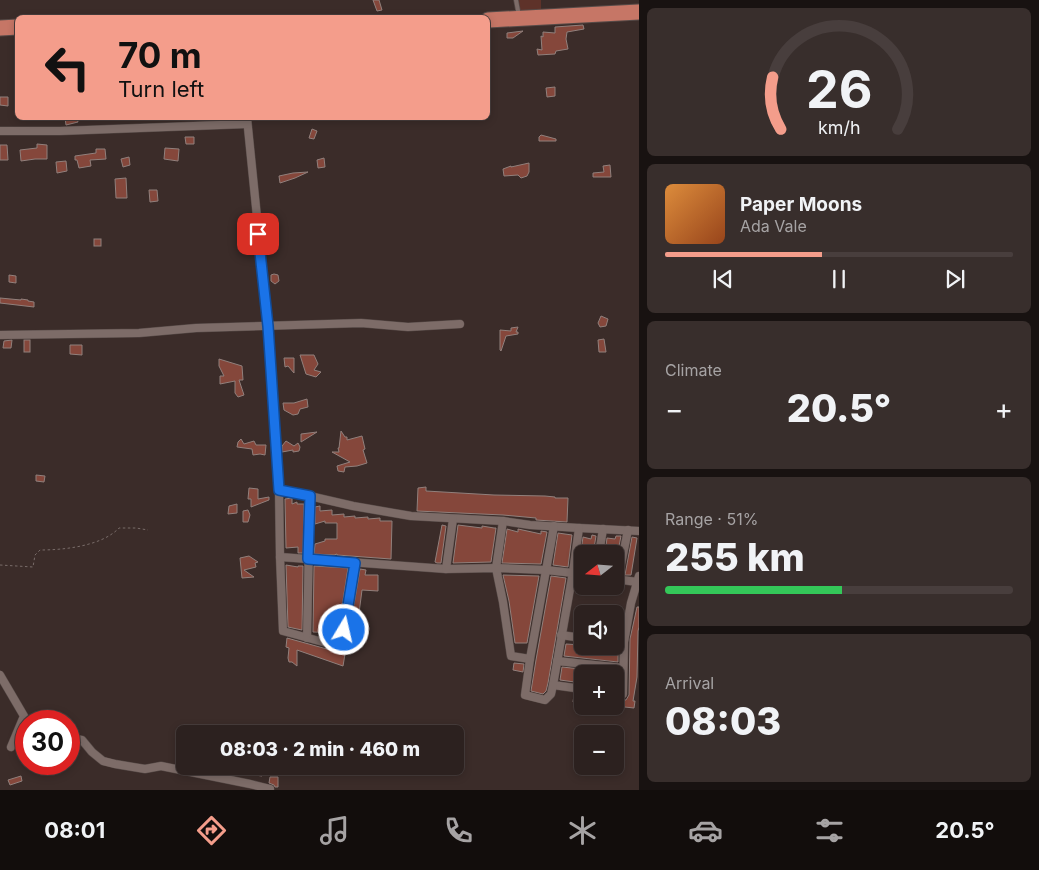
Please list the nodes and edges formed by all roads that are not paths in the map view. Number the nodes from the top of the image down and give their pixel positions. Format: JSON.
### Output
{"nodes":[{"id":1,"x":516,"y":0,"type":"edge"},
{"id":2,"x":639,"y":12,"type":"edge"},
{"id":3,"x":519,"y":18,"type":"junction"},
{"id":4,"x":490,"y":20,"type":"edge"},
{"id":5,"x":15,"y":27,"type":"edge"},
{"id":6,"x":0,"y":28,"type":"edge"},
{"id":7,"x":247,"y":121,"type":"edge"},
{"id":8,"x":0,"y":131,"type":"edge"},
{"id":9,"x":460,"y":324,"type":"dead end"},
{"id":10,"x":268,"y":326,"type":"junction"},
{"id":11,"x":0,"y":334,"type":"edge"},
{"id":12,"x":279,"y":490,"type":"junction"},
{"id":13,"x":310,"y":496,"type":"junction"},
{"id":14,"x":453,"y":519,"type":"junction"},
{"id":15,"x":504,"y":521,"type":"junction"},
{"id":16,"x":554,"y":526,"type":"junction"},
{"id":17,"x":579,"y":528,"type":"junction"},
{"id":18,"x":603,"y":529,"type":"junction"},
{"id":19,"x":628,"y":530,"type":"junction"},
{"id":20,"x":639,"y":531,"type":"edge"},
{"id":21,"x":600,"y":545,"type":"edge"},
{"id":22,"x":624,"y":548,"type":"edge"},
{"id":23,"x":280,"y":557,"type":"junction"},
{"id":24,"x":308,"y":559,"type":"junction"},
{"id":25,"x":355,"y":563,"type":"junction"},
{"id":26,"x":446,"y":568,"type":"junction"},
{"id":27,"x":496,"y":568,"type":"junction"},
{"id":28,"x":546,"y":570,"type":"junction"},
{"id":29,"x":573,"y":572,"type":"junction"},
{"id":30,"x":624,"y":579,"type":"edge"},
{"id":31,"x":638,"y":579,"type":"edge"},
{"id":32,"x":561,"y":636,"type":"junction"},
{"id":33,"x":574,"y":637,"type":"edge"},
{"id":34,"x":307,"y":638,"type":"junction"},
{"id":35,"x":624,"y":642,"type":"edge"},
{"id":36,"x":530,"y":660,"type":"junction"},
{"id":37,"x":557,"y":661,"type":"junction"},
{"id":38,"x":595,"y":665,"type":"edge"},
{"id":39,"x":0,"y":675,"type":"edge"},
{"id":40,"x":552,"y":685,"type":"junction"},
{"id":41,"x":574,"y":688,"type":"edge"},
{"id":42,"x":20,"y":710,"type":"edge"},
{"id":43,"x":15,"y":740,"type":"edge"},
{"id":44,"x":80,"y":740,"type":"edge"},
{"id":45,"x":11,"y":747,"type":"dead end"},
{"id":46,"x":270,"y":790,"type":"edge"}],
"edges":[{"from":1,"to":3,"type":"lane"},
{"from":2,"to":3,"type":"highway"},
{"from":3,"to":4,"type":"highway"},
{"from":5,"to":6,"type":"highway"},
{"from":7,"to":8,"type":"street"},
{"from":7,"to":10,"type":"street"},
{"from":9,"to":10,"type":"street"},
{"from":10,"to":11,"type":"street"},
{"from":10,"to":12,"type":"street"},
{"from":12,"to":13,"type":"street"},
{"from":12,"to":23,"type":"street"},
{"from":13,"to":14,"type":"street"},
{"from":13,"to":24,"type":"street"},
{"from":14,"to":15,"type":"street"},
{"from":14,"to":26,"type":"street"},
{"from":15,"to":16,"type":"street"},
{"from":15,"to":27,"type":"street"},
{"from":16,"to":17,"type":"street"},
{"from":16,"to":28,"type":"street"},
{"from":17,"to":18,"type":"street"},
{"from":17,"to":29,"type":"street"},
{"from":18,"to":19,"type":"street"},
{"from":18,"to":21,"type":"street"},
{"from":19,"to":20,"type":"street"},
{"from":19,"to":22,"type":"street"},
{"from":23,"to":24,"type":"street"},
{"from":23,"to":34,"type":"street"},
{"from":24,"to":25,"type":"street"},
{"from":24,"to":34,"type":"street"},
{"from":25,"to":26,"type":"street"},
{"from":25,"to":34,"type":"street"},
{"from":26,"to":27,"type":"street"},
{"from":27,"to":28,"type":"street"},
{"from":27,"to":36,"type":"street"},
{"from":28,"to":29,"type":"street"},
{"from":28,"to":36,"type":"street"},
{"from":29,"to":32,"type":"street"},
{"from":30,"to":31,"type":"street"},
{"from":31,"to":35,"type":"street"},
{"from":32,"to":33,"type":"street"},
{"from":32,"to":37,"type":"street"},
{"from":36,"to":40,"type":"street"},
{"from":37,"to":38,"type":"street"},
{"from":37,"to":40,"type":"street"},
{"from":39,"to":42,"type":"street"},
{"from":40,"to":41,"type":"street"},
{"from":43,"to":45,"type":"street"},
{"from":44,"to":46,"type":"street"}]}
